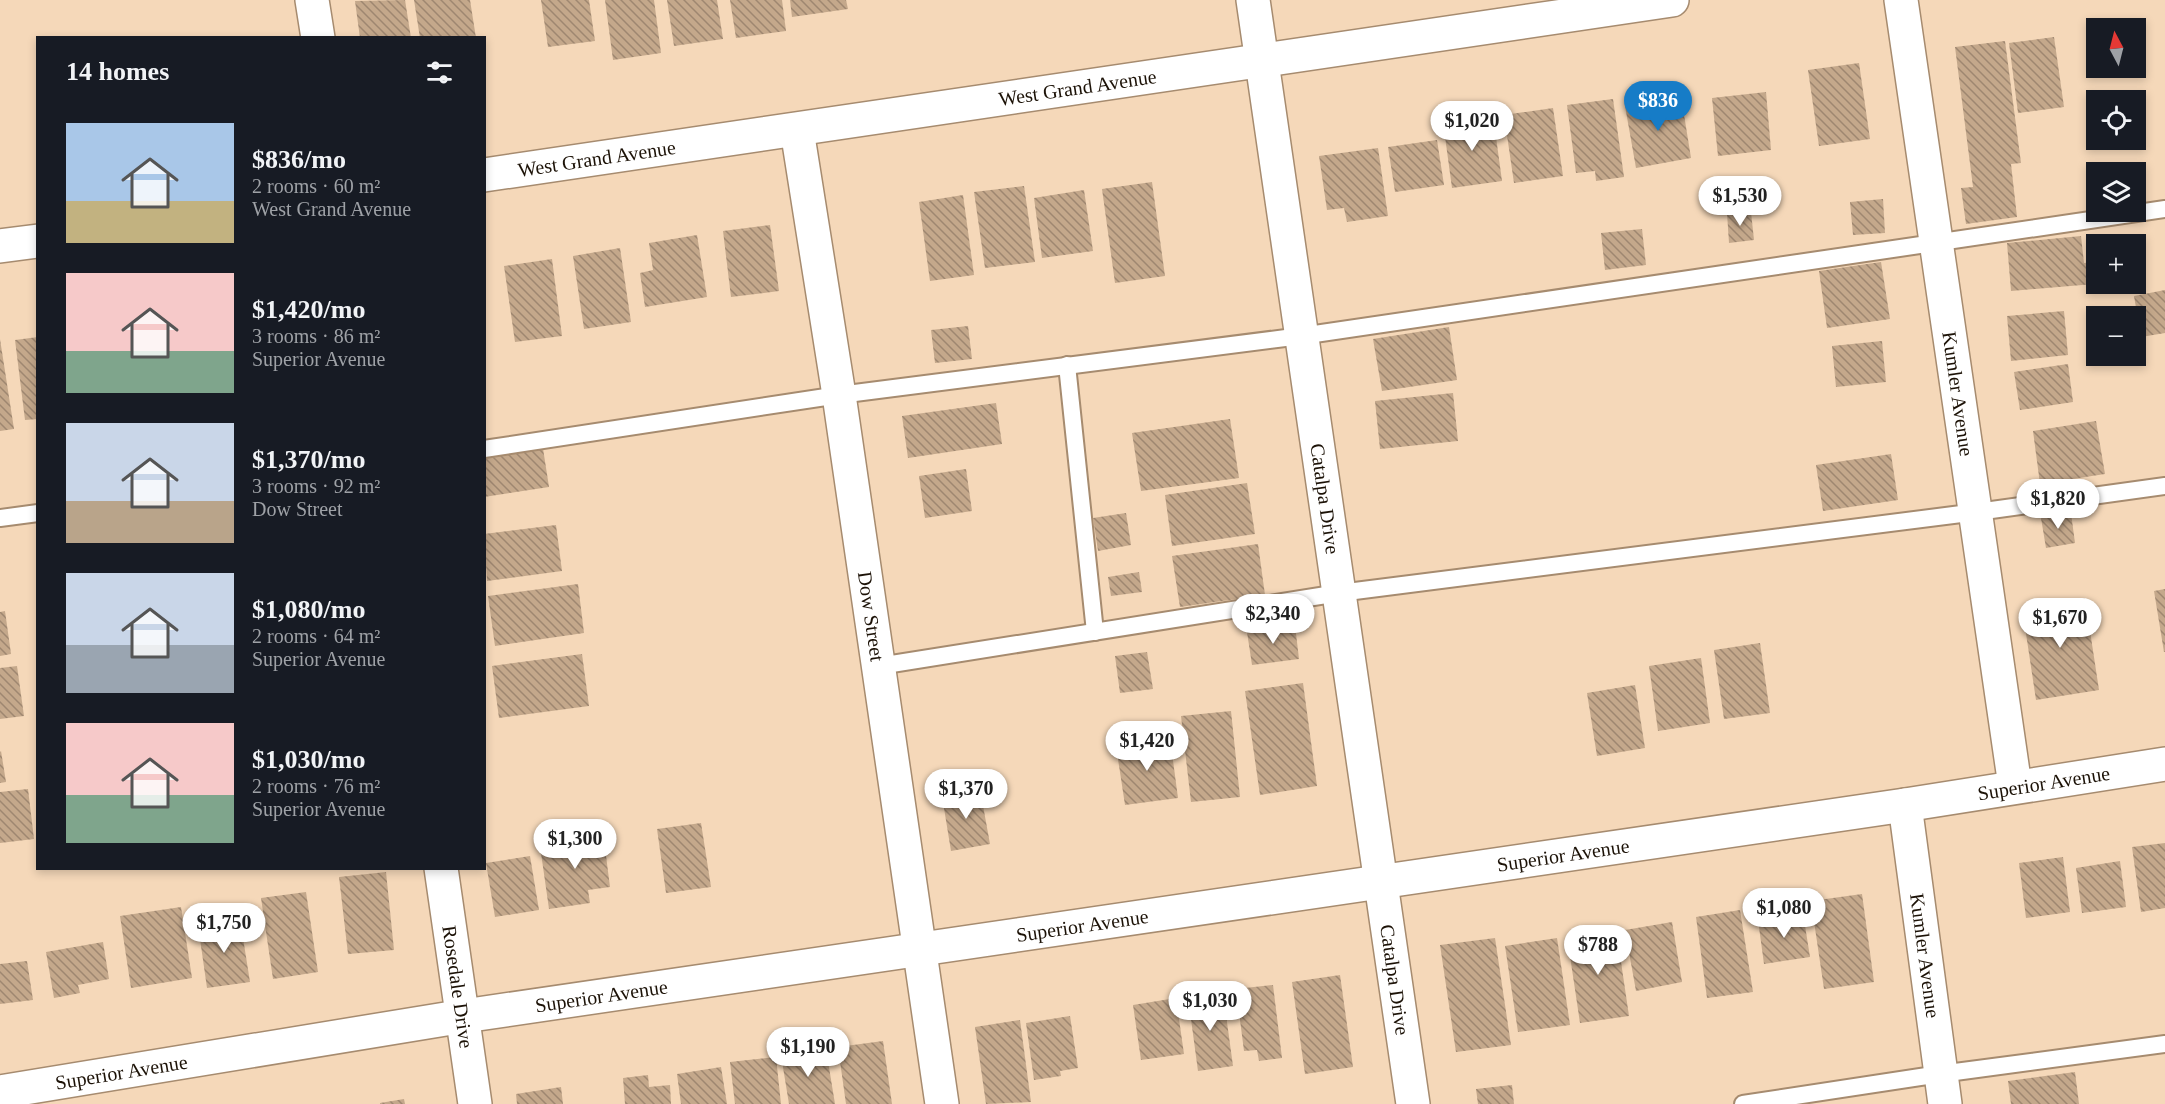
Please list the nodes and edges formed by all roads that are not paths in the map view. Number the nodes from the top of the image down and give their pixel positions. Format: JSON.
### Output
{"nodes":[{"id":1,"x":312,"y":0,"type":"edge"},
{"id":2,"x":1253,"y":0,"type":"edge"},
{"id":3,"x":1672,"y":0,"type":"edge"},
{"id":4,"x":1901,"y":0,"type":"edge"},
{"id":5,"x":318,"y":36,"type":"edge"},
{"id":6,"x":1262,"y":62,"type":"junction"},
{"id":7,"x":797,"y":130,"type":"junction"},
{"id":8,"x":486,"y":175,"type":"edge"},
{"id":9,"x":2165,"y":209,"type":"edge"},
{"id":10,"x":36,"y":241,"type":"edge"},
{"id":11,"x":1938,"y":243,"type":"junction"},
{"id":12,"x":0,"y":246,"type":"edge"},
{"id":13,"x":1301,"y":336,"type":"junction"},
{"id":14,"x":1066,"y":365,"type":"junction"},
{"id":15,"x":839,"y":394,"type":"junction"},
{"id":16,"x":486,"y":449,"type":"edge"},
{"id":17,"x":2165,"y":486,"type":"edge"},
{"id":18,"x":1977,"y":512,"type":"junction"},
{"id":19,"x":36,"y":513,"type":"edge"},
{"id":20,"x":0,"y":518,"type":"edge"},
{"id":21,"x":1339,"y":593,"type":"junction"},
{"id":22,"x":1095,"y":632,"type":"junction"},
{"id":23,"x":879,"y":666,"type":"junction"},
{"id":24,"x":2165,"y":764,"type":"edge"},
{"id":25,"x":2015,"y":786,"type":"junction"},
{"id":26,"x":1905,"y":805,"type":"junction"},
{"id":27,"x":441,"y":870,"type":"edge"},
{"id":28,"x":1382,"y":880,"type":"junction"},
{"id":29,"x":921,"y":948,"type":"junction"},
{"id":30,"x":464,"y":1016,"type":"junction"},
{"id":31,"x":2165,"y":1044,"type":"edge"},
{"id":32,"x":1942,"y":1089,"type":"edge"},
{"id":33,"x":0,"y":1092,"type":"edge"},
{"id":34,"x":475,"y":1104,"type":"edge"},
{"id":35,"x":942,"y":1104,"type":"edge"},
{"id":36,"x":1413,"y":1104,"type":"edge"},
{"id":37,"x":1743,"y":1104,"type":"edge"}],
"edges":[{"from":1,"to":5,"type":"street"},
{"from":2,"to":6,"type":"street","name":"Catalpa Drive"},
{"from":3,"to":6,"type":"street","name":"West Grand Avenue"},
{"from":4,"to":11,"type":"street","name":"Kumler Avenue"},
{"from":6,"to":7,"type":"street","name":"West Grand Avenue"},
{"from":6,"to":13,"type":"street","name":"Catalpa Drive"},
{"from":7,"to":8,"type":"street","name":"West Grand Avenue"},
{"from":7,"to":15,"type":"street","name":"Dow Street"},
{"from":9,"to":11,"type":"lane"},
{"from":10,"to":12,"type":"street"},
{"from":11,"to":13,"type":"lane"},
{"from":11,"to":18,"type":"street","name":"Kumler Avenue"},
{"from":13,"to":14,"type":"lane"},
{"from":13,"to":21,"type":"street","name":"Catalpa Drive"},
{"from":14,"to":15,"type":"lane"},
{"from":14,"to":22,"type":"lane"},
{"from":15,"to":16,"type":"lane"},
{"from":15,"to":23,"type":"street","name":"Dow Street"},
{"from":17,"to":18,"type":"lane"},
{"from":18,"to":21,"type":"lane"},
{"from":18,"to":25,"type":"street","name":"Kumler Avenue"},
{"from":19,"to":20,"type":"lane"},
{"from":21,"to":22,"type":"lane"},
{"from":21,"to":28,"type":"street","name":"Catalpa Drive"},
{"from":22,"to":23,"type":"lane"},
{"from":23,"to":29,"type":"street","name":"Dow Street"},
{"from":24,"to":25,"type":"street","name":"Superior Avenue"},
{"from":25,"to":26,"type":"street","name":"Superior Avenue"},
{"from":26,"to":28,"type":"street","name":"Superior Avenue"},
{"from":26,"to":32,"type":"street","name":"Kumler Avenue"},
{"from":27,"to":30,"type":"street","name":"Rosedale Drive"},
{"from":28,"to":29,"type":"street","name":"Superior Avenue"},
{"from":28,"to":36,"type":"street","name":"Catalpa Drive"},
{"from":29,"to":30,"type":"street","name":"Superior Avenue"},
{"from":29,"to":35,"type":"street","name":"Dow Street"},
{"from":30,"to":33,"type":"street","name":"Superior Avenue"},
{"from":30,"to":34,"type":"street","name":"Rosedale Drive"},
{"from":31,"to":32,"type":"lane"},
{"from":32,"to":37,"type":"lane"}]}
